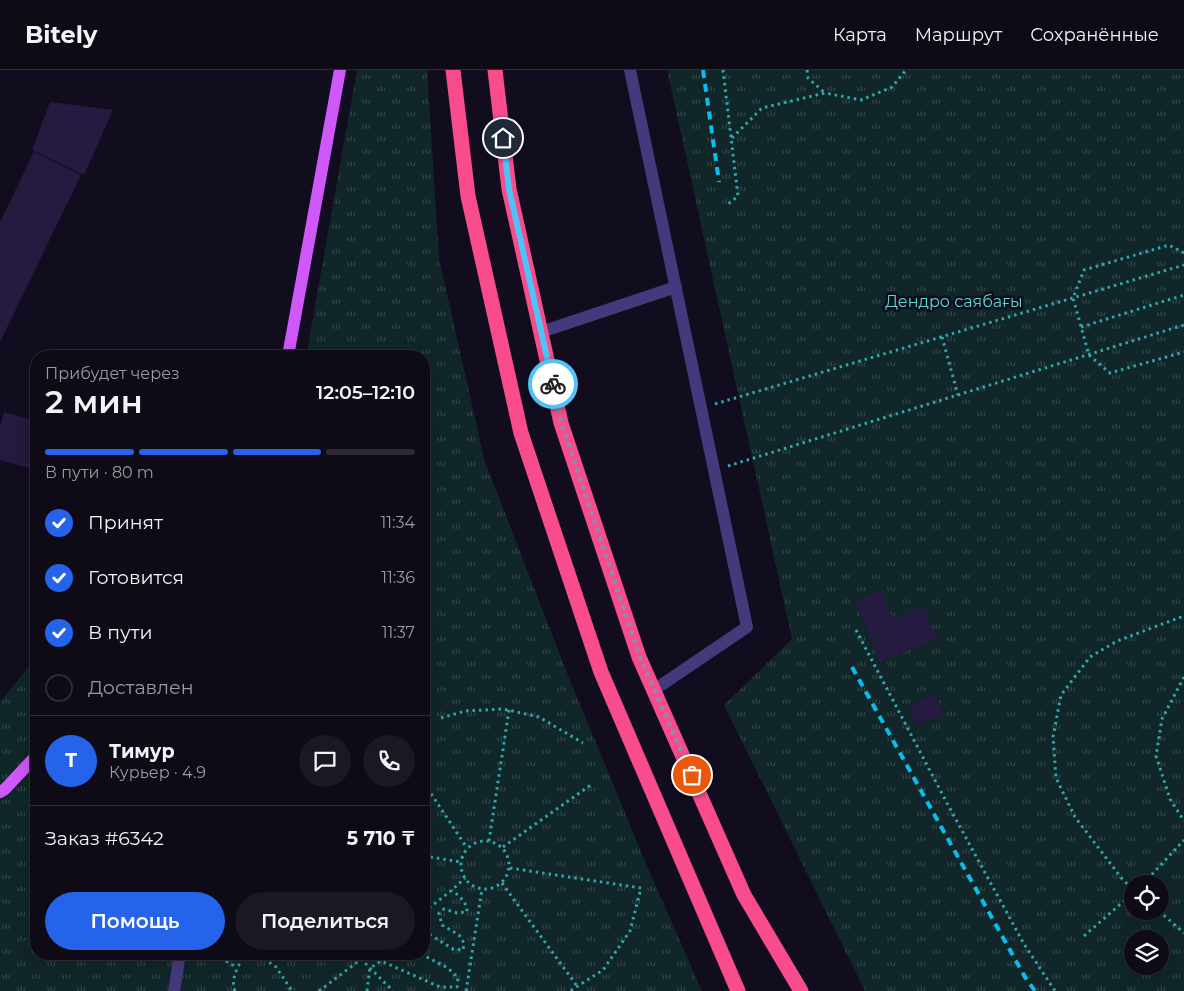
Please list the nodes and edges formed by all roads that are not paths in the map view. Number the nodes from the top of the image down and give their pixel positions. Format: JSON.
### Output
{"nodes":[{"id":1,"x":340,"y":70,"type":"edge"},
{"id":2,"x":453,"y":70,"type":"edge"},
{"id":3,"x":495,"y":70,"type":"edge"},
{"id":4,"x":630,"y":70,"type":"edge"},
{"id":5,"x":676,"y":286,"type":"junction"},
{"id":6,"x":541,"y":332,"type":"junction"},
{"id":7,"x":289,"y":350,"type":"edge"},
{"id":8,"x":654,"y":690,"type":"junction"},
{"id":9,"x":30,"y":762,"type":"edge"},
{"id":10,"x":0,"y":792,"type":"edge"},
{"id":11,"x":179,"y":960,"type":"edge"},
{"id":12,"x":174,"y":991,"type":"edge"},
{"id":13,"x":738,"y":991,"type":"edge"},
{"id":14,"x":801,"y":991,"type":"edge"}],
"edges":[{"from":1,"to":7,"type":"main road"},
{"from":2,"to":13,"type":"highway"},
{"from":3,"to":6,"type":"highway"},
{"from":4,"to":5,"type":"street"},
{"from":5,"to":6,"type":"street"},
{"from":5,"to":8,"type":"street"},
{"from":6,"to":8,"type":"highway"},
{"from":8,"to":14,"type":"highway"},
{"from":9,"to":10,"type":"main road"},
{"from":11,"to":12,"type":"street"}]}
